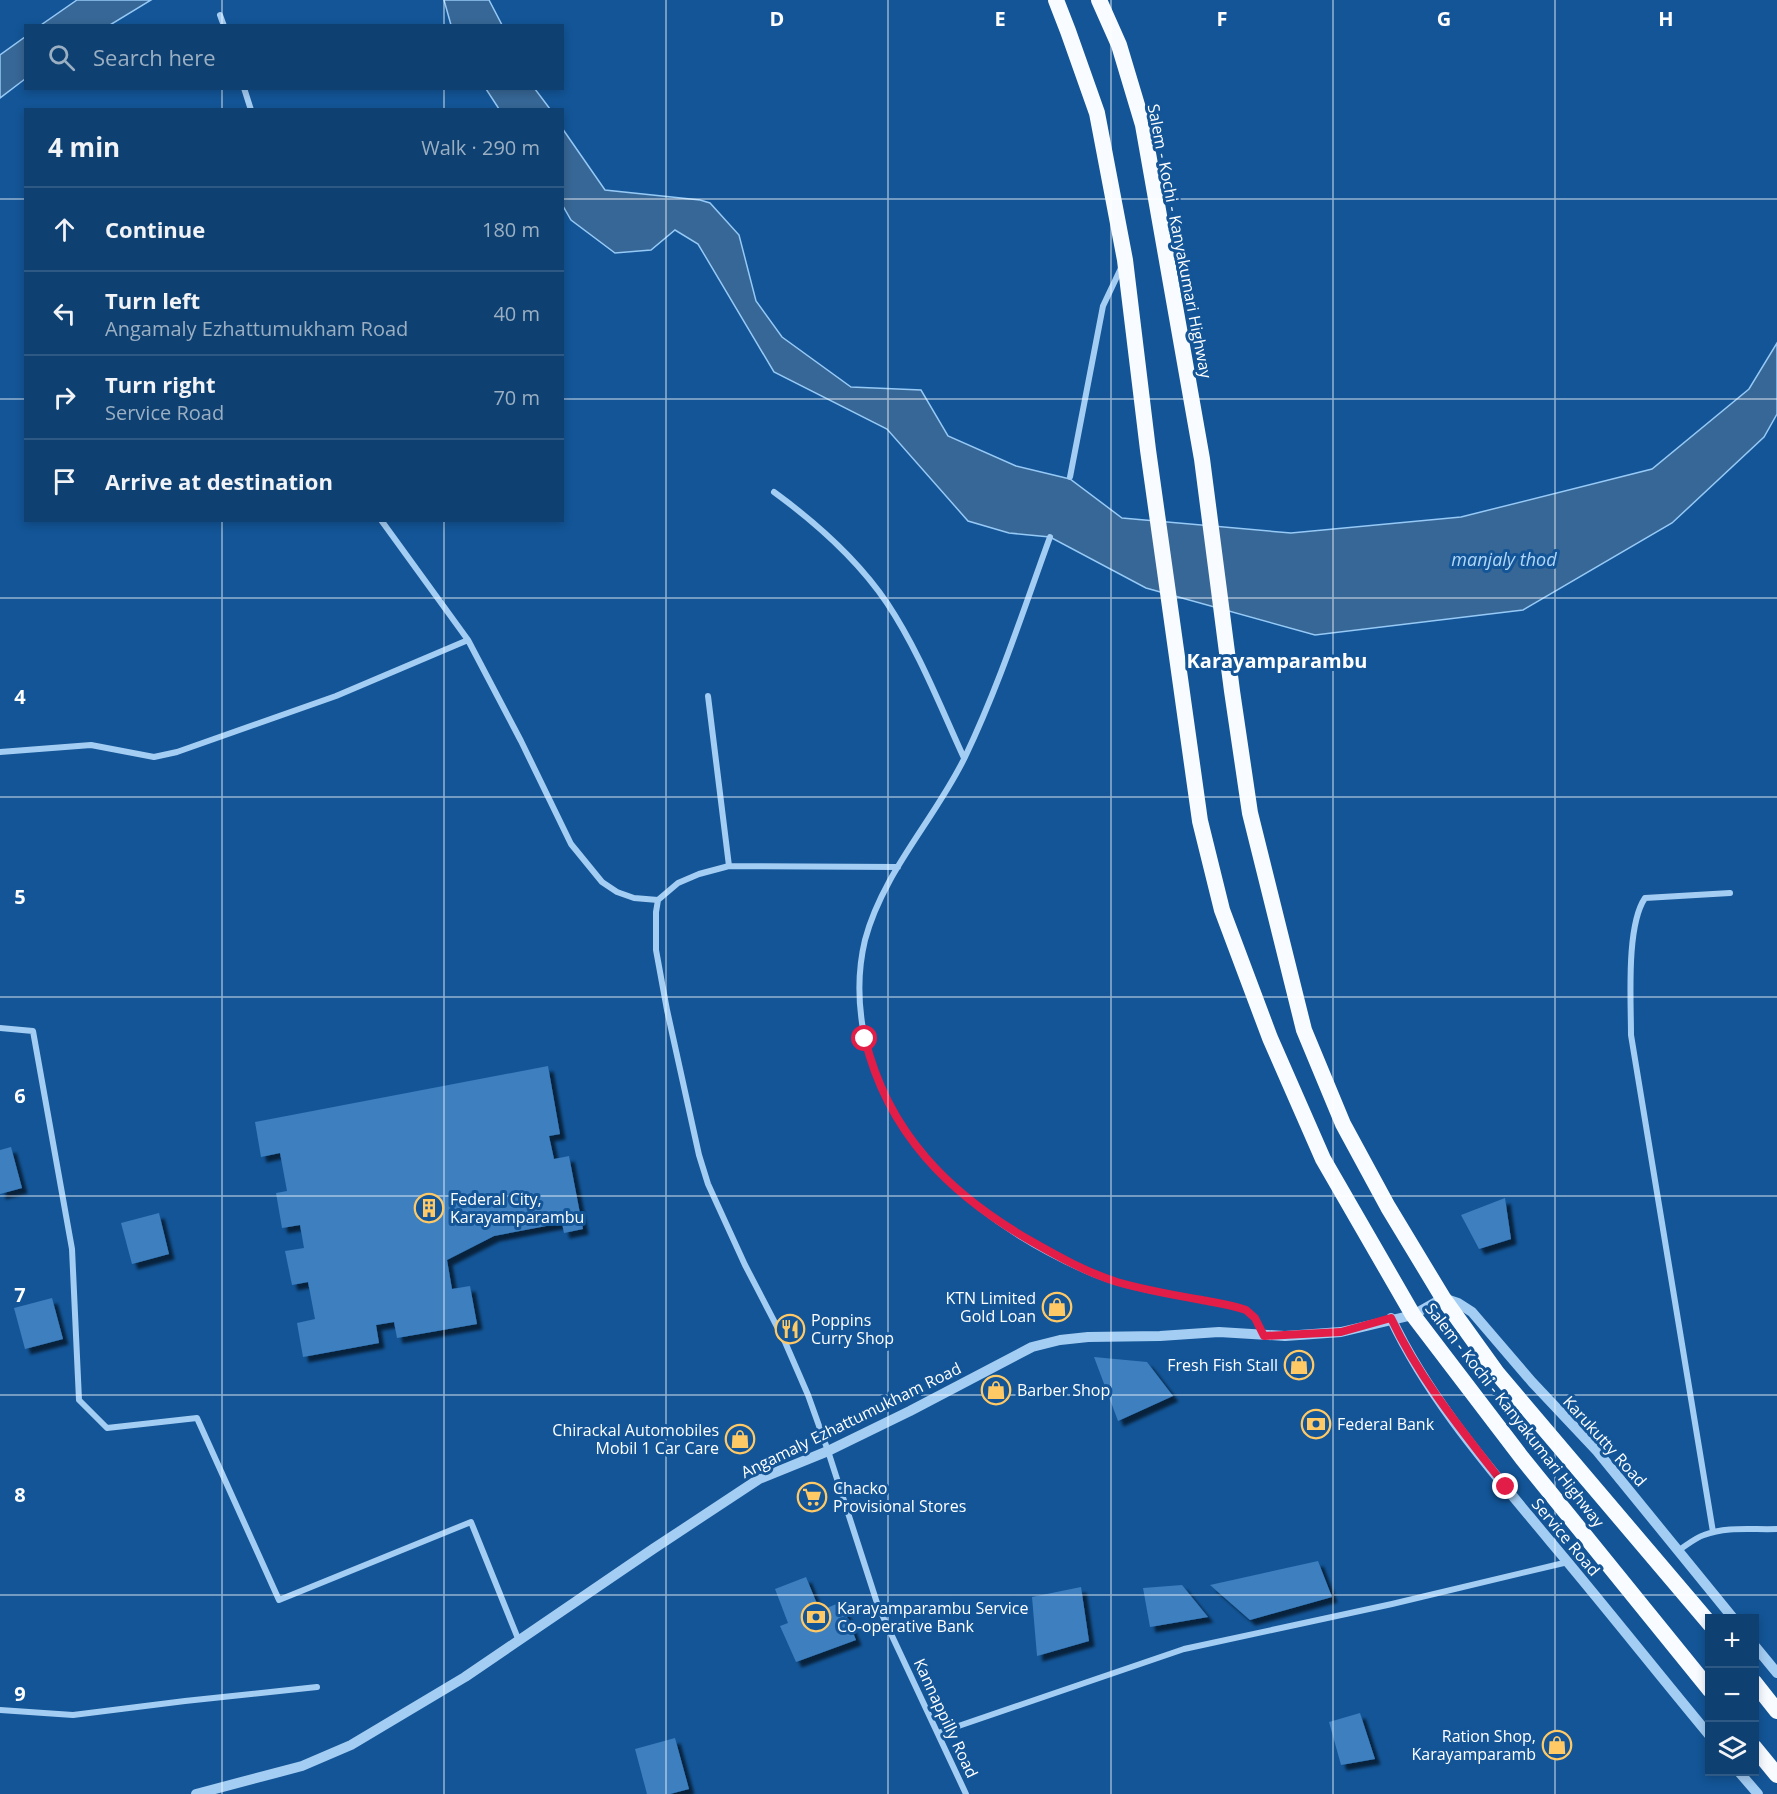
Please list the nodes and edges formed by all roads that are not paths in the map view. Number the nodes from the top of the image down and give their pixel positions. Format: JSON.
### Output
{"nodes":[{"id":1,"x":1056,"y":0,"type":"edge"},
{"id":2,"x":1099,"y":0,"type":"edge"},
{"id":3,"x":220,"y":15,"type":"dead end"},
{"id":4,"x":223,"y":24,"type":"edge"},
{"id":5,"x":245,"y":90,"type":"edge"},
{"id":6,"x":250,"y":108,"type":"edge"},
{"id":7,"x":1125,"y":260,"type":"junction"},
{"id":8,"x":1070,"y":477,"type":"dead end"},
{"id":9,"x":774,"y":492,"type":"dead end"},
{"id":10,"x":382,"y":522,"type":"edge"},
{"id":11,"x":1050,"y":537,"type":"dead end"},
{"id":12,"x":468,"y":640,"type":"junction"},
{"id":13,"x":708,"y":696,"type":"dead end"},
{"id":14,"x":0,"y":752,"type":"edge"},
{"id":15,"x":964,"y":758,"type":"junction"},
{"id":16,"x":729,"y":867,"type":"junction"},
{"id":17,"x":898,"y":867,"type":"junction"},
{"id":18,"x":1730,"y":892,"type":"dead end"},
{"id":19,"x":658,"y":900,"type":"junction"},
{"id":20,"x":0,"y":1028,"type":"edge"},
{"id":21,"x":1443,"y":1298,"type":"junction"},
{"id":22,"x":1413,"y":1315,"type":"junction"},
{"id":23,"x":1391,"y":1318,"type":"junction"},
{"id":24,"x":1264,"y":1336,"type":"junction"},
{"id":25,"x":828,"y":1451,"type":"junction"},
{"id":26,"x":1777,"y":1529,"type":"edge"},
{"id":27,"x":1713,"y":1532,"type":"junction"},
{"id":28,"x":1679,"y":1550,"type":"junction"},
{"id":29,"x":1568,"y":1562,"type":"junction"},
{"id":30,"x":1730,"y":1614,"type":"edge"},
{"id":31,"x":1705,"y":1618,"type":"edge"},
{"id":32,"x":519,"y":1641,"type":"junction"},
{"id":33,"x":1759,"y":1650,"type":"edge"},
{"id":34,"x":1777,"y":1674,"type":"edge"},
{"id":35,"x":1705,"y":1684,"type":"edge"},
{"id":36,"x":318,"y":1687,"type":"dead end"},
{"id":37,"x":1759,"y":1687,"type":"edge"},
{"id":38,"x":0,"y":1710,"type":"edge"},
{"id":39,"x":1777,"y":1711,"type":"edge"},
{"id":40,"x":1705,"y":1730,"type":"edge"},
{"id":41,"x":938,"y":1733,"type":"junction"},
{"id":42,"x":1759,"y":1752,"type":"edge"},
{"id":43,"x":1777,"y":1775,"type":"edge"},
{"id":44,"x":1742,"y":1776,"type":"edge"},
{"id":45,"x":196,"y":1794,"type":"edge"},
{"id":46,"x":966,"y":1794,"type":"edge"},
{"id":47,"x":1758,"y":1794,"type":"edge"}],
"edges":[{"from":1,"to":7,"type":"highway"},
{"from":2,"to":21,"type":"highway","name":"Salem - Kochi - Kanyakumari Highway"},
{"from":3,"to":4,"type":"street"},
{"from":5,"to":6,"type":"street"},
{"from":7,"to":8,"type":"street"},
{"from":7,"to":22,"type":"highway","name":"Salem - Kochi - Kanyakumari Highway"},
{"from":9,"to":15,"type":"street"},
{"from":10,"to":12,"type":"street"},
{"from":11,"to":15,"type":"street"},
{"from":12,"to":14,"type":"street"},
{"from":12,"to":19,"type":"street"},
{"from":13,"to":16,"type":"street"},
{"from":15,"to":17,"type":"street"},
{"from":16,"to":17,"type":"street"},
{"from":16,"to":19,"type":"street"},
{"from":17,"to":24,"type":"street"},
{"from":18,"to":27,"type":"street"},
{"from":19,"to":25,"type":"street","name":"Kannappilly Road"},
{"from":20,"to":32,"type":"street"},
{"from":21,"to":22,"type":"street"},
{"from":21,"to":28,"type":"street","name":"Karukutty Road"},
{"from":21,"to":31,"type":"highway","name":"Salem - Kochi - Kanyakumari Highway"},
{"from":22,"to":23,"type":"street","name":"Angamaly Ezhattumukham Road"},
{"from":22,"to":35,"type":"highway","name":"Salem - Kochi - Kanyakumari Highway"},
{"from":23,"to":24,"type":"street","name":"Angamaly Ezhattumukham Road"},
{"from":23,"to":29,"type":"street","name":"Service Road"},
{"from":24,"to":25,"type":"street","name":"Angamaly Ezhattumukham Road"},
{"from":25,"to":32,"type":"street","name":"Angamaly Ezhattumukham Road"},
{"from":25,"to":41,"type":"street","name":"Kannappilly Road"},
{"from":26,"to":27,"type":"street"},
{"from":27,"to":28,"type":"street"},
{"from":28,"to":30,"type":"street","name":"Karukutty Road"},
{"from":29,"to":40,"type":"street","name":"Service Road"},
{"from":29,"to":41,"type":"street"},
{"from":32,"to":45,"type":"street","name":"Angamaly Ezhattumukham Road"},
{"from":33,"to":34,"type":"street"},
{"from":36,"to":38,"type":"street"},
{"from":37,"to":39,"type":"highway"},
{"from":41,"to":46,"type":"street","name":"Kannappilly Road"},
{"from":42,"to":43,"type":"highway"},
{"from":44,"to":47,"type":"street"}]}
